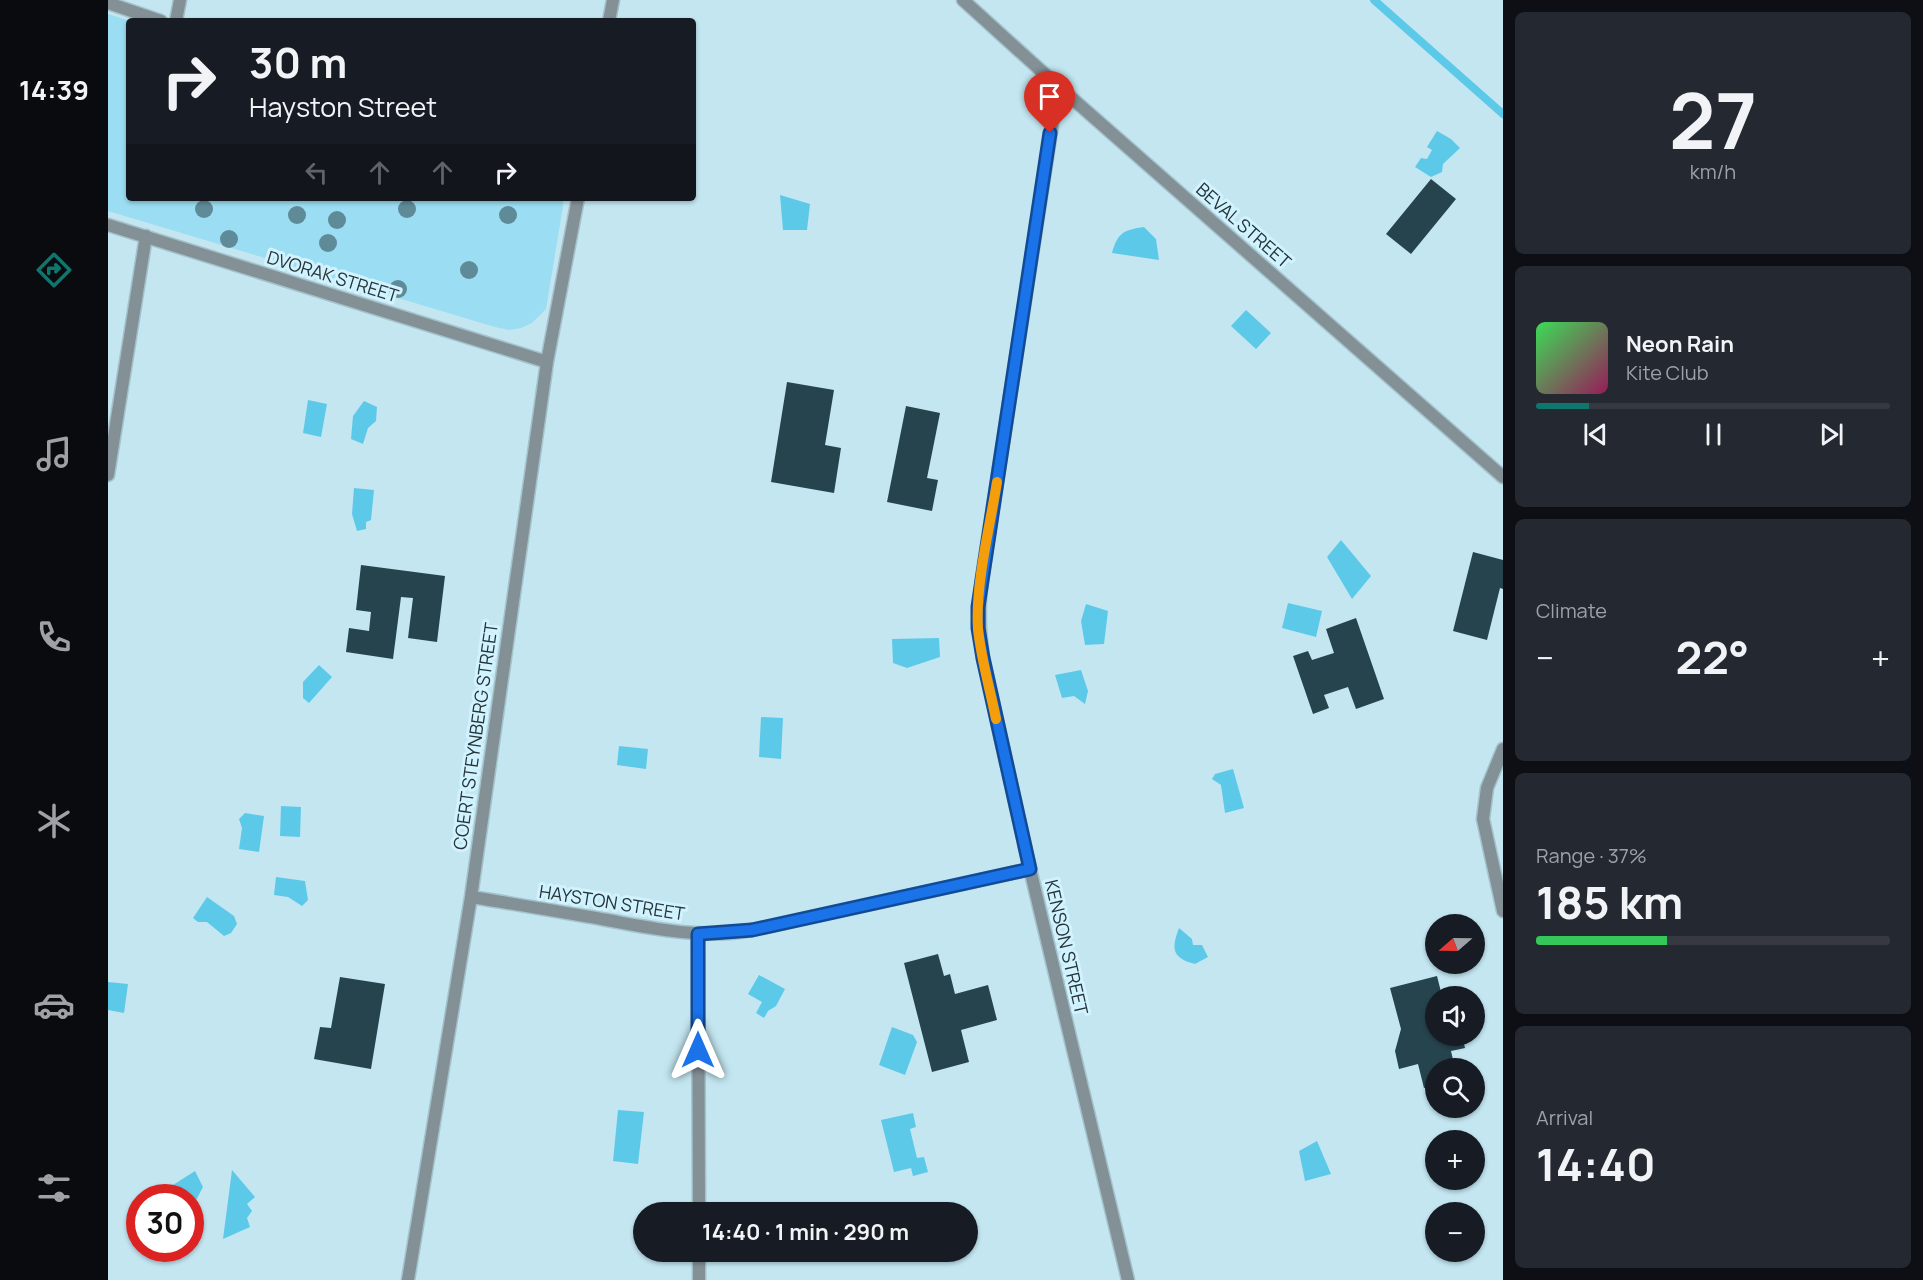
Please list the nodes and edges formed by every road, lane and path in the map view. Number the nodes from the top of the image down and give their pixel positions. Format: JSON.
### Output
{"nodes":[{"id":1,"x":180,"y":0,"type":"edge"},
{"id":2,"x":613,"y":0,"type":"edge"},
{"id":3,"x":963,"y":0,"type":"edge"},
{"id":4,"x":108,"y":3,"type":"edge"},
{"id":5,"x":152,"y":18,"type":"edge"},
{"id":6,"x":177,"y":18,"type":"edge"},
{"id":7,"x":610,"y":18,"type":"edge"},
{"id":8,"x":1058,"y":86,"type":"junction"},
{"id":9,"x":577,"y":201,"type":"edge"},
{"id":10,"x":108,"y":225,"type":"edge"},
{"id":11,"x":146,"y":236,"type":"junction"},
{"id":12,"x":547,"y":362,"type":"junction"},
{"id":13,"x":108,"y":475,"type":"edge"},
{"id":14,"x":1503,"y":477,"type":"edge"},
{"id":15,"x":1503,"y":749,"type":"edge"},
{"id":16,"x":1030,"y":869,"type":"junction"},
{"id":17,"x":471,"y":897,"type":"junction"},
{"id":18,"x":1503,"y":911,"type":"edge"},
{"id":19,"x":698,"y":934,"type":"junction"},
{"id":20,"x":699,"y":1202,"type":"edge"},
{"id":21,"x":699,"y":1262,"type":"edge"},
{"id":22,"x":408,"y":1280,"type":"edge"},
{"id":23,"x":699,"y":1280,"type":"edge"},
{"id":24,"x":1128,"y":1280,"type":"edge"}],
"edges":[{"from":1,"to":6,"type":"street"},
{"from":2,"to":7,"type":"street"},
{"from":3,"to":8,"type":"street","name":"BEVAL STREET"},
{"from":4,"to":5,"type":"street"},
{"from":8,"to":14,"type":"street","name":"BEVAL STREET"},
{"from":8,"to":16,"type":"street","name":"KENSON STREET"},
{"from":9,"to":12,"type":"street","name":"COERT STEYNBERG STREET"},
{"from":10,"to":11,"type":"street","name":"DVORAK STREET"},
{"from":11,"to":12,"type":"street","name":"DVORAK STREET"},
{"from":11,"to":13,"type":"street"},
{"from":12,"to":17,"type":"street","name":"COERT STEYNBERG STREET"},
{"from":15,"to":18,"type":"street"},
{"from":16,"to":19,"type":"street","name":"HAYSTON STREET"},
{"from":16,"to":24,"type":"street","name":"KENSON STREET"},
{"from":17,"to":19,"type":"street","name":"HAYSTON STREET"},
{"from":17,"to":22,"type":"street","name":"COERT STEYNBERG STREET"},
{"from":19,"to":20,"type":"street"},
{"from":21,"to":23,"type":"street"}]}
